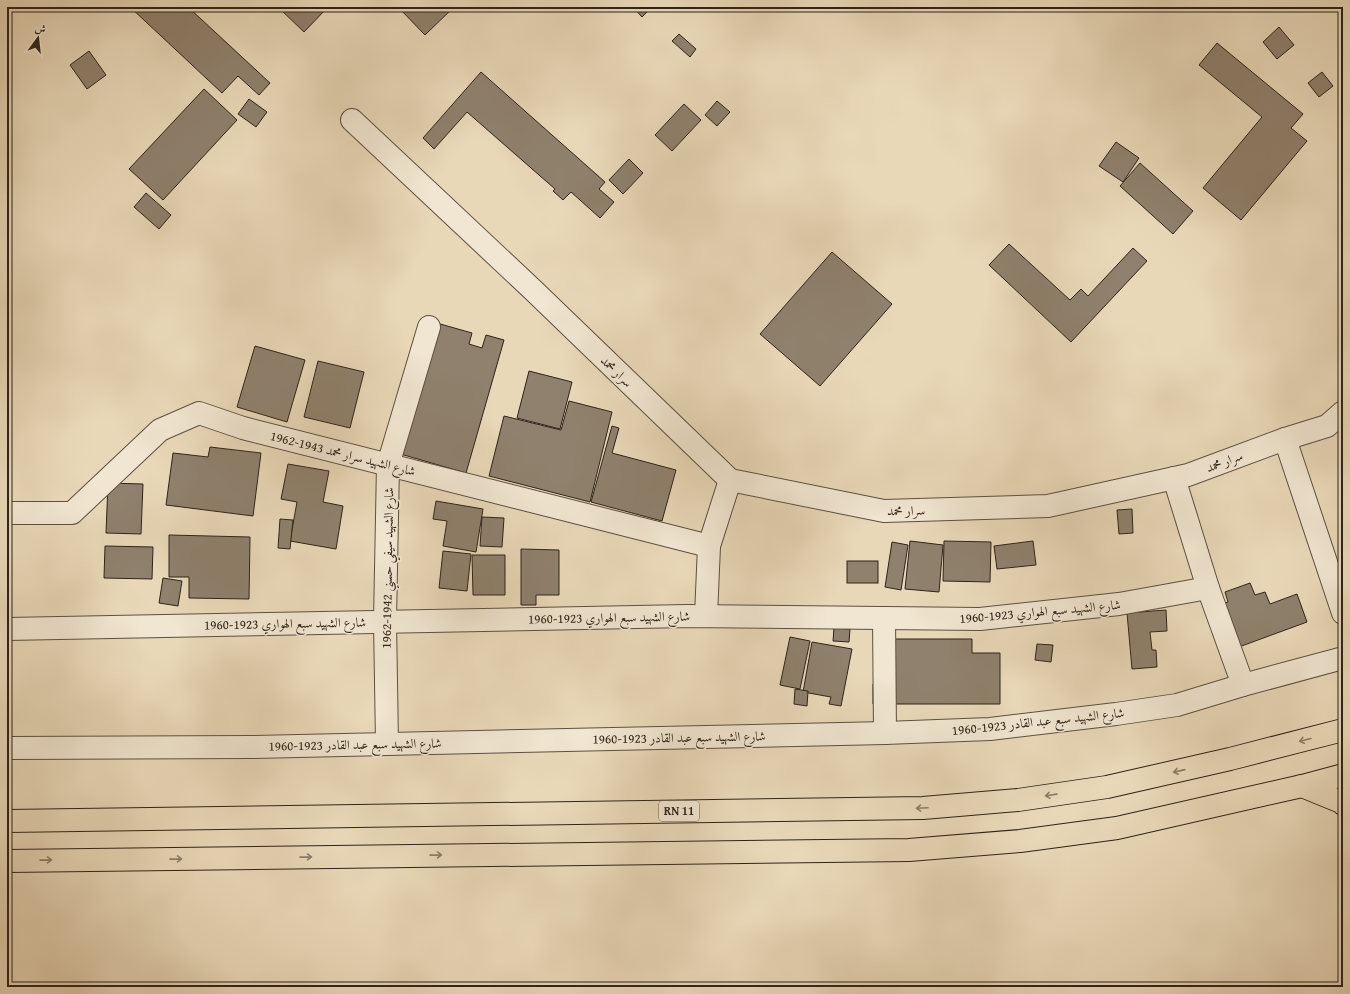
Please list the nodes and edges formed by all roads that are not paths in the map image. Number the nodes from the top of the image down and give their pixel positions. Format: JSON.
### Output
{"nodes":[{"id":1,"x":352,"y":120,"type":"dead end"},
{"id":2,"x":429,"y":327,"type":"dead end"},
{"id":3,"x":1343,"y":412,"type":"edge"},
{"id":4,"x":1285,"y":438,"type":"junction"},
{"id":5,"x":388,"y":465,"type":"junction"},
{"id":6,"x":1174,"y":478,"type":"junction"},
{"id":7,"x":730,"y":480,"type":"junction"},
{"id":8,"x":7,"y":513,"type":"edge"},
{"id":9,"x":709,"y":546,"type":"junction"},
{"id":10,"x":1208,"y":588,"type":"junction"},
{"id":11,"x":1343,"y":613,"type":"edge"},
{"id":12,"x":706,"y":616,"type":"junction"},
{"id":13,"x":884,"y":618,"type":"junction"},
{"id":14,"x":385,"y":621,"type":"junction"},
{"id":15,"x":7,"y":629,"type":"edge"},
{"id":16,"x":1343,"y":658,"type":"edge"},
{"id":17,"x":1243,"y":685,"type":"junction"},
{"id":18,"x":1343,"y":730,"type":"edge"},
{"id":19,"x":885,"y":733,"type":"junction"},
{"id":20,"x":387,"y":744,"type":"junction"},
{"id":21,"x":7,"y":748,"type":"edge"},
{"id":22,"x":1343,"y":774,"type":"edge"},
{"id":23,"x":1302,"y":786,"type":"junction"},
{"id":24,"x":1343,"y":804,"type":"edge"},
{"id":25,"x":7,"y":821,"type":"edge"},
{"id":26,"x":7,"y":861,"type":"edge"}],
"edges":[{"from":1,"to":7,"type":"street","name":"سرار محمد"},
{"from":2,"to":5,"type":"street","name":"شارع الشهيد سيفي حسني 1942-1962"},
{"from":3,"to":4,"type":"street","name":"سرار محمد"},
{"from":4,"to":6,"type":"street","name":"سرار محمد"},
{"from":4,"to":11,"type":"street"},
{"from":5,"to":8,"type":"street","name":"شارع الشهيد سرار محمد 1943-1962"},
{"from":5,"to":9,"type":"street","name":"شارع الشهيد سرار محمد 1943-1962"},
{"from":5,"to":14,"type":"street","name":"شارع الشهيد سيفي حسني 1942-1962"},
{"from":6,"to":7,"type":"street","name":"سرار محمد"},
{"from":6,"to":10,"type":"street"},
{"from":7,"to":9,"type":"street"},
{"from":9,"to":12,"type":"street"},
{"from":10,"to":13,"type":"street","name":"شارع الشهيد سبع الهواري 1923-1960"},
{"from":10,"to":17,"type":"street"},
{"from":12,"to":13,"type":"street","name":"شارع الشهيد سبع الهواري 1923-1960"},
{"from":12,"to":14,"type":"street","name":"شارع الشهيد سبع الهواري 1923-1960"},
{"from":13,"to":19,"type":"street"},
{"from":14,"to":15,"type":"street","name":"شارع الشهيد سبع الهواري 1923-1960"},
{"from":14,"to":20,"type":"street","name":"شارع الشهيد سيفي حسني 1942-1962"},
{"from":16,"to":17,"type":"street","name":"شارع الشهيد سبع عبد القادر 1923-1960"},
{"from":17,"to":19,"type":"street","name":"شارع الشهيد سبع عبد القادر 1923-1960"},
{"from":18,"to":25,"type":"main road","number":"RN 11","one_way":true},
{"from":19,"to":20,"type":"street","name":"شارع الشهيد سبع عبد القادر 1923-1960"},
{"from":20,"to":21,"type":"street","name":"شارع الشهيد سبع عبد القادر 1923-1960"},
{"from":22,"to":23,"type":"main road"},
{"from":23,"to":24,"type":"main road"},
{"from":26,"to":23,"type":"main road","one_way":true}]}
